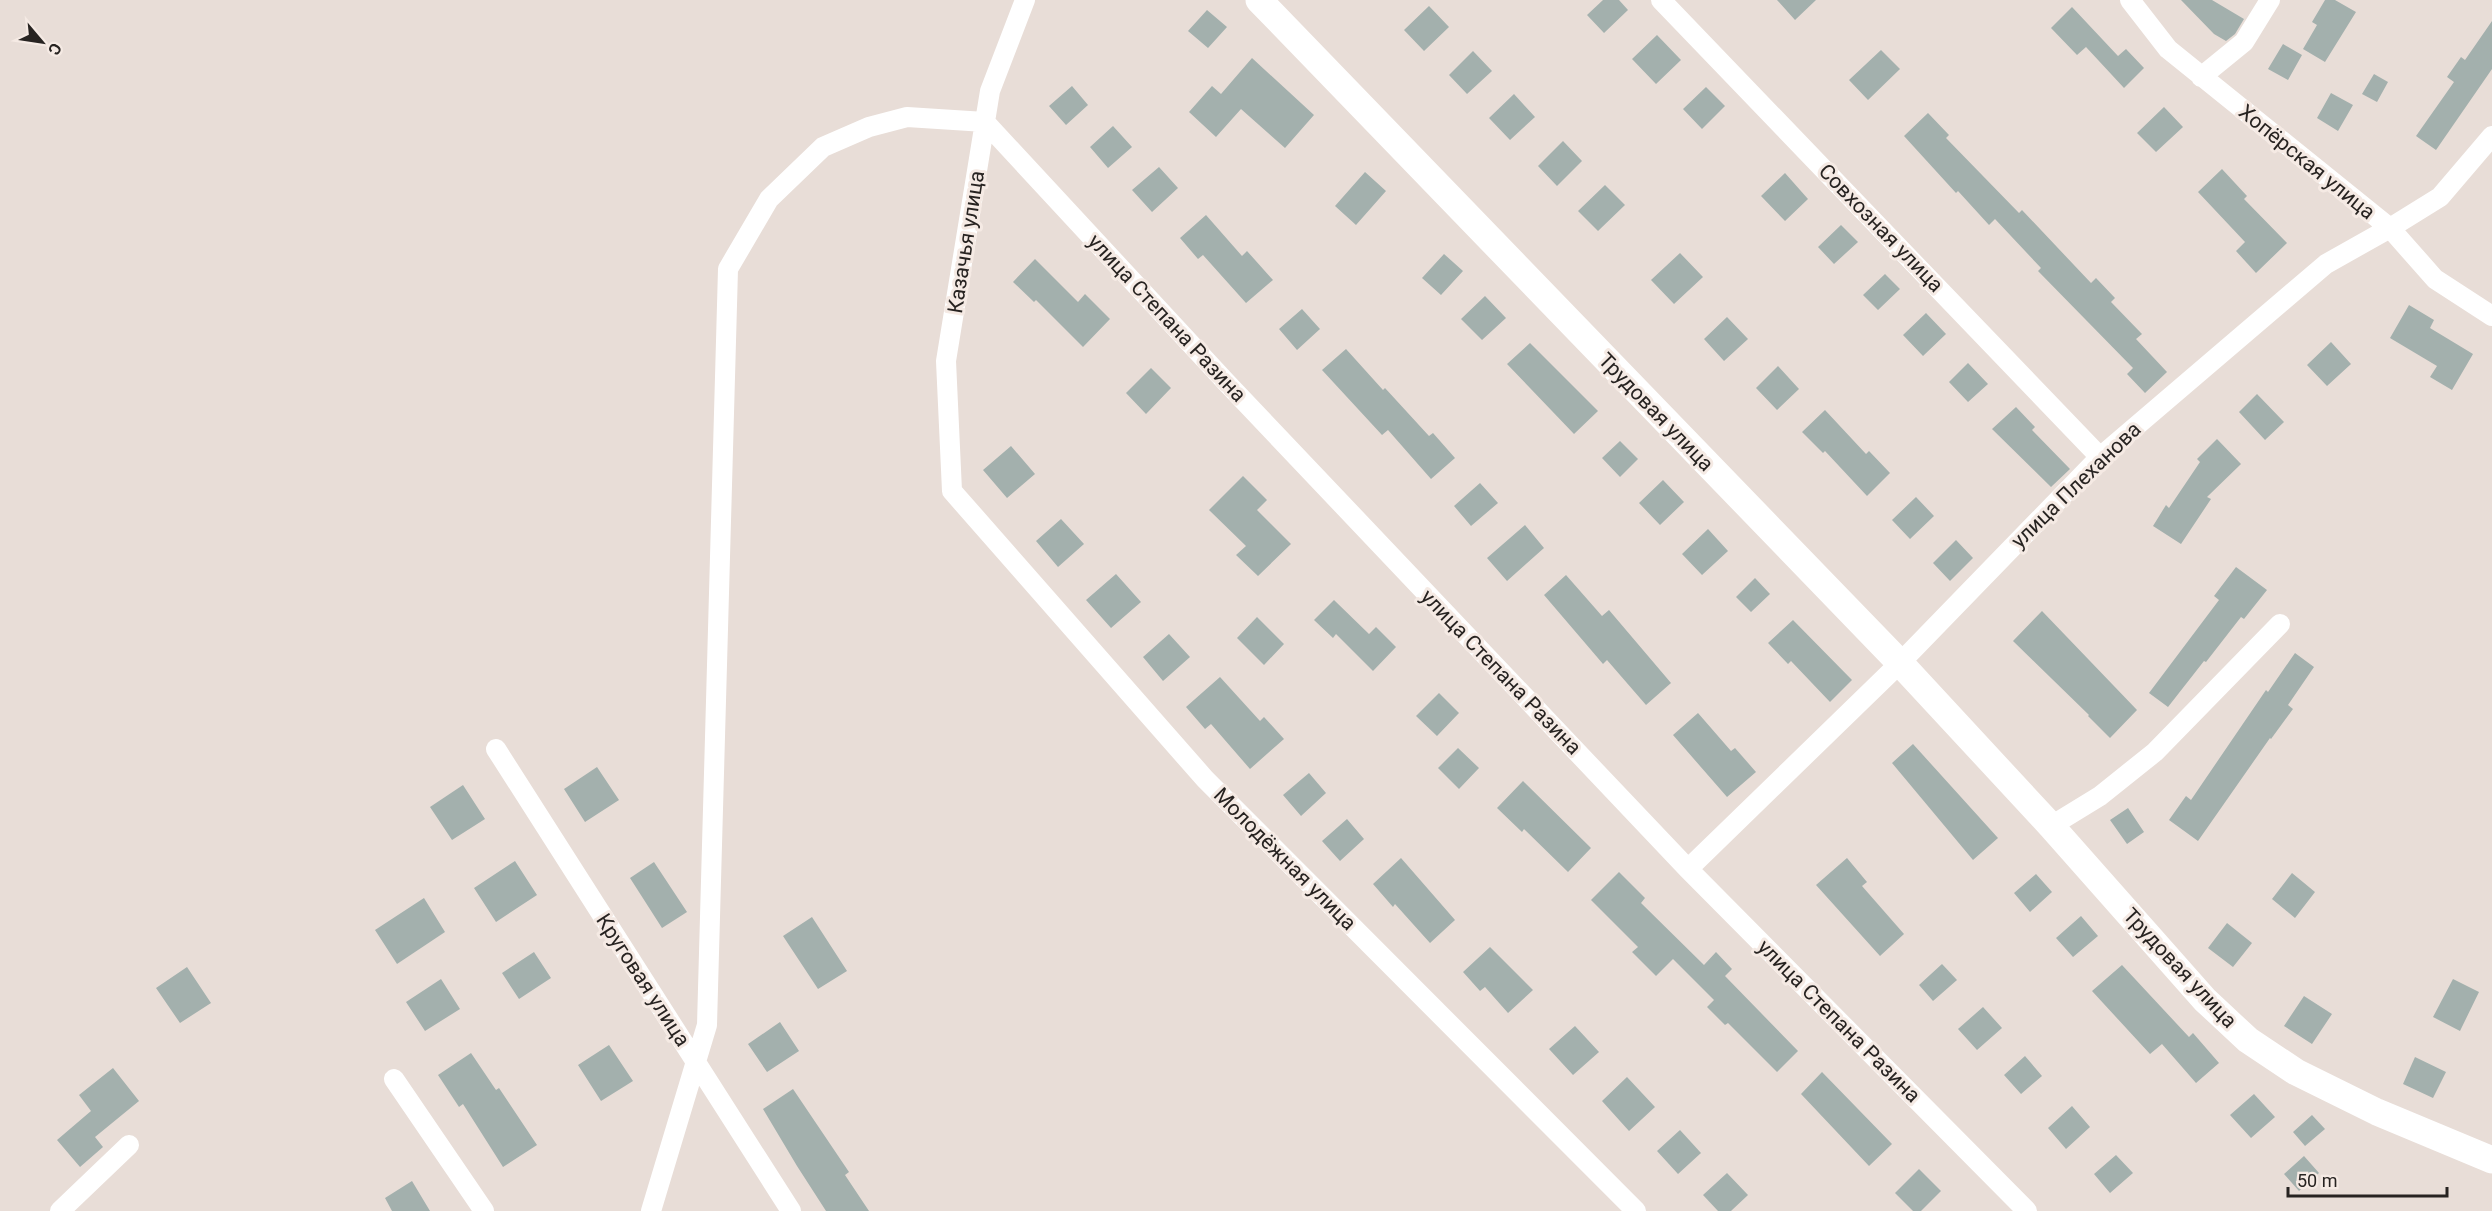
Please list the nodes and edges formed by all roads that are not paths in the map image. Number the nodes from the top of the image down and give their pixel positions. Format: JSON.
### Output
{"nodes":[{"id":1,"x":1025,"y":0,"type":"edge"},
{"id":2,"x":1259,"y":0,"type":"edge"},
{"id":3,"x":1661,"y":0,"type":"edge"},
{"id":4,"x":2130,"y":0,"type":"edge"},
{"id":5,"x":2270,"y":0,"type":"edge"},
{"id":6,"x":2201,"y":77,"type":"junction"},
{"id":7,"x":986,"y":122,"type":"junction"},
{"id":8,"x":2492,"y":136,"type":"edge"},
{"id":9,"x":2390,"y":228,"type":"junction"},
{"id":10,"x":2492,"y":316,"type":"edge"},
{"id":11,"x":2100,"y":457,"type":"junction"},
{"id":12,"x":952,"y":491,"type":"joint"},
{"id":13,"x":2280,"y":624,"type":"dead end"},
{"id":14,"x":1900,"y":663,"type":"junction"},
{"id":15,"x":496,"y":749,"type":"dead end"},
{"id":16,"x":2051,"y":826,"type":"junction"},
{"id":17,"x":1688,"y":868,"type":"junction"},
{"id":18,"x":695,"y":1061,"type":"junction"},
{"id":19,"x":394,"y":1079,"type":"dead end"},
{"id":20,"x":129,"y":1145,"type":"dead end"},
{"id":21,"x":2492,"y":1160,"type":"edge"},
{"id":22,"x":60,"y":1211,"type":"edge"},
{"id":23,"x":484,"y":1211,"type":"edge"},
{"id":24,"x":651,"y":1211,"type":"edge"},
{"id":25,"x":791,"y":1211,"type":"edge"},
{"id":26,"x":1636,"y":1211,"type":"edge"},
{"id":27,"x":2027,"y":1211,"type":"edge"}],
"edges":[{"from":1,"to":7,"type":"street","name":"Казачья улица"},
{"from":2,"to":14,"type":"street","name":"Трудовая улица"},
{"from":3,"to":11,"type":"street","name":"Совхозная улица"},
{"from":4,"to":6,"type":"street","name":"Хопёрская улица"},
{"from":5,"to":6,"type":"street"},
{"from":6,"to":9,"type":"street","name":"Хопёрская улица"},
{"from":7,"to":12,"type":"street","name":"Казачья улица"},
{"from":7,"to":17,"type":"street","name":"улица Степана Разина"},
{"from":7,"to":18,"type":"street"},
{"from":8,"to":9,"type":"street","name":"улица Плеханова"},
{"from":9,"to":10,"type":"street","name":"Хопёрская улица"},
{"from":9,"to":11,"type":"street","name":"улица Плеханова"},
{"from":11,"to":14,"type":"street","name":"улица Плеханова"},
{"from":12,"to":26,"type":"street","name":"Молодёжная улица"},
{"from":13,"to":16,"type":"street"},
{"from":14,"to":16,"type":"street","name":"Трудовая улица"},
{"from":14,"to":17,"type":"street","name":"улица Плеханова"},
{"from":15,"to":18,"type":"street","name":"Круговая улица"},
{"from":16,"to":21,"type":"street","name":"Трудовая улица"},
{"from":17,"to":27,"type":"street","name":"улица Степана Разина"},
{"from":18,"to":24,"type":"street"},
{"from":18,"to":25,"type":"street","name":"Круговая улица"},
{"from":19,"to":23,"type":"street"},
{"from":20,"to":22,"type":"street"}]}
